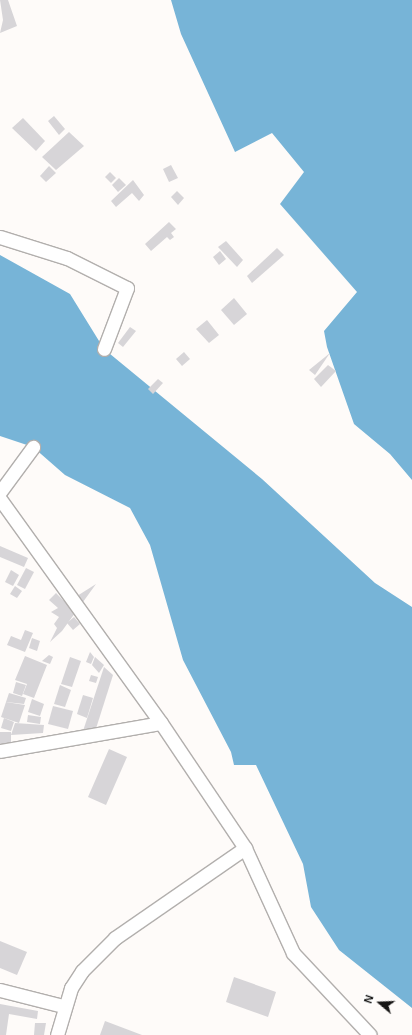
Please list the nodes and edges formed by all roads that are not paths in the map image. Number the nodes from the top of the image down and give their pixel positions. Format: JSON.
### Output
{"nodes":[{"id":1,"x":0,"y":237,"type":"edge"},
{"id":2,"x":104,"y":349,"type":"dead end"},
{"id":3,"x":33,"y":447,"type":"dead end"},
{"id":4,"x":0,"y":492,"type":"edge"},
{"id":5,"x":0,"y":499,"type":"edge"},
{"id":6,"x":161,"y":723,"type":"junction"},
{"id":7,"x":0,"y":751,"type":"edge"},
{"id":8,"x":245,"y":848,"type":"junction"},
{"id":9,"x":0,"y":990,"type":"edge"},
{"id":10,"x":63,"y":1006,"type":"junction"},
{"id":11,"x":57,"y":1035,"type":"edge"},
{"id":12,"x":370,"y":1035,"type":"edge"}],
"edges":[{"from":1,"to":2,"type":"street"},
{"from":3,"to":4,"type":"street"},
{"from":5,"to":6,"type":"street"},
{"from":6,"to":7,"type":"street"},
{"from":6,"to":8,"type":"street"},
{"from":8,"to":10,"type":"street"},
{"from":8,"to":12,"type":"street"},
{"from":9,"to":10,"type":"street"},
{"from":10,"to":11,"type":"street"}]}
